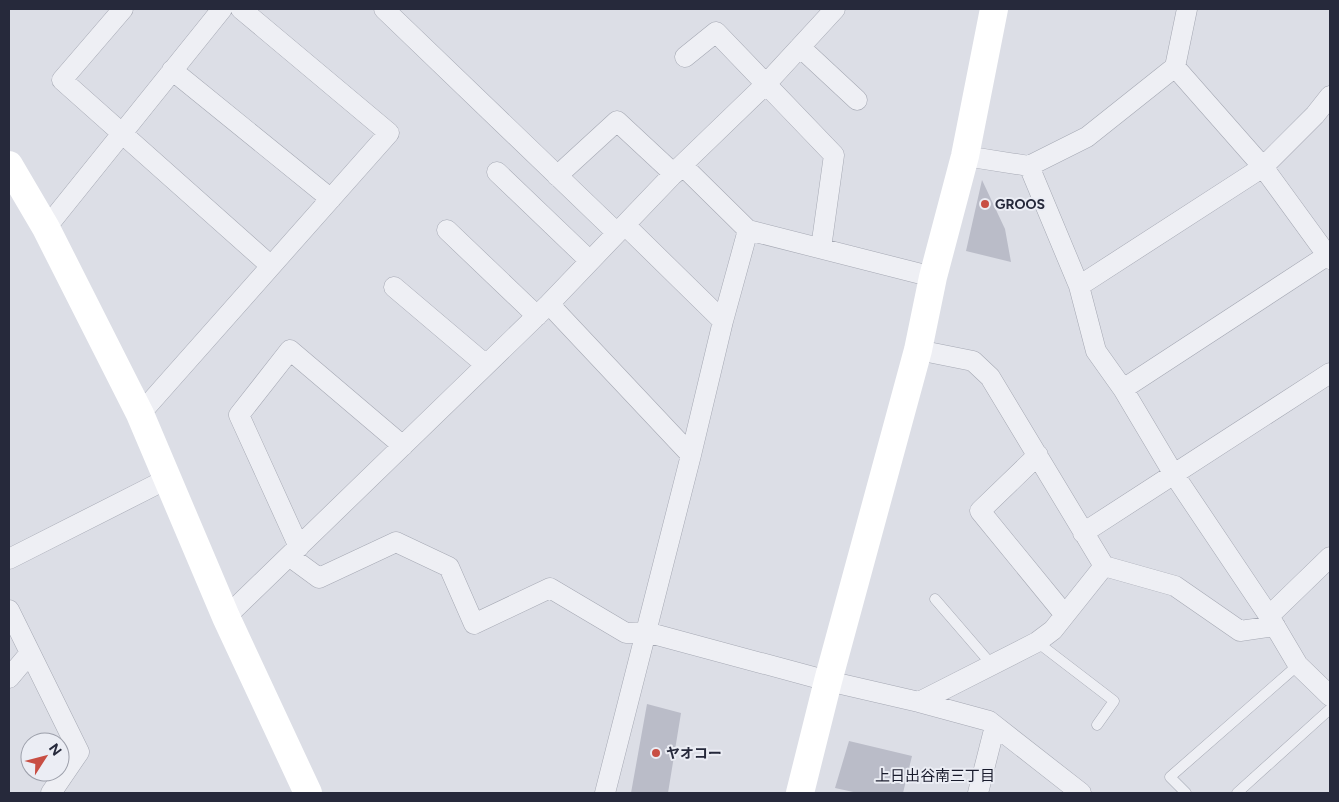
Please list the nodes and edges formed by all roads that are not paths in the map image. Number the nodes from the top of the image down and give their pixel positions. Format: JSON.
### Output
{"nodes":[{"id":1,"x":123,"y":9,"type":"edge"},
{"id":2,"x":222,"y":9,"type":"edge"},
{"id":3,"x":241,"y":9,"type":"edge"},
{"id":4,"x":384,"y":9,"type":"edge"},
{"id":5,"x":835,"y":9,"type":"edge"},
{"id":6,"x":994,"y":9,"type":"edge"},
{"id":7,"x":1187,"y":9,"type":"edge"},
{"id":8,"x":800,"y":47,"type":"junction"},
{"id":9,"x":685,"y":57,"type":"dead end"},
{"id":10,"x":1175,"y":67,"type":"junction"},
{"id":11,"x":172,"y":70,"type":"junction"},
{"id":12,"x":766,"y":84,"type":"junction"},
{"id":13,"x":1330,"y":96,"type":"edge"},
{"id":14,"x":857,"y":100,"type":"dead end"},
{"id":15,"x":122,"y":133,"type":"junction"},
{"id":16,"x":965,"y":156,"type":"junction"},
{"id":17,"x":9,"y":165,"type":"edge"},
{"id":18,"x":1029,"y":166,"type":"junction"},
{"id":19,"x":1263,"y":167,"type":"junction"},
{"id":20,"x":678,"y":170,"type":"junction"},
{"id":21,"x":497,"y":172,"type":"dead end"},
{"id":22,"x":557,"y":176,"type":"junction"},
{"id":23,"x":331,"y":198,"type":"junction"},
{"id":24,"x":46,"y":228,"type":"junction"},
{"id":25,"x":621,"y":229,"type":"junction"},
{"id":26,"x":447,"y":230,"type":"dead end"},
{"id":27,"x":748,"y":230,"type":"junction"},
{"id":28,"x":820,"y":248,"type":"junction"},
{"id":29,"x":1329,"y":257,"type":"edge"},
{"id":30,"x":590,"y":261,"type":"junction"},
{"id":31,"x":270,"y":266,"type":"junction"},
{"id":32,"x":933,"y":277,"type":"junction"},
{"id":33,"x":1079,"y":286,"type":"junction"},
{"id":34,"x":394,"y":287,"type":"dead end"},
{"id":35,"x":542,"y":310,"type":"junction"},
{"id":36,"x":723,"y":321,"type":"junction"},
{"id":37,"x":918,"y":350,"type":"junction"},
{"id":38,"x":486,"y":365,"type":"junction"},
{"id":39,"x":1330,"y":373,"type":"edge"},
{"id":40,"x":1123,"y":389,"type":"junction"},
{"id":41,"x":140,"y":414,"type":"junction"},
{"id":42,"x":402,"y":446,"type":"junction"},
{"id":43,"x":691,"y":455,"type":"junction"},
{"id":44,"x":1038,"y":455,"type":"junction"},
{"id":45,"x":1173,"y":474,"type":"junction"},
{"id":46,"x":167,"y":479,"type":"junction"},
{"id":47,"x":1083,"y":533,"type":"junction"},
{"id":48,"x":294,"y":551,"type":"junction"},
{"id":49,"x":1330,"y":558,"type":"edge"},
{"id":50,"x":9,"y":559,"type":"edge"},
{"id":51,"x":1104,"y":566,"type":"junction"},
{"id":52,"x":935,"y":599,"type":"dead end"},
{"id":53,"x":9,"y":610,"type":"edge"},
{"id":54,"x":1065,"y":615,"type":"junction"},
{"id":55,"x":226,"y":617,"type":"junction"},
{"id":56,"x":1272,"y":621,"type":"junction"},
{"id":57,"x":646,"y":632,"type":"junction"},
{"id":58,"x":1037,"y":642,"type":"junction"},
{"id":59,"x":30,"y":653,"type":"junction"},
{"id":60,"x":992,"y":665,"type":"junction"},
{"id":61,"x":1298,"y":665,"type":"junction"},
{"id":62,"x":9,"y":678,"type":"edge"},
{"id":63,"x":828,"y":681,"type":"junction"},
{"id":64,"x":1330,"y":696,"type":"edge"},
{"id":65,"x":918,"y":702,"type":"junction"},
{"id":66,"x":1330,"y":709,"type":"edge"},
{"id":67,"x":1097,"y":725,"type":"dead end"},
{"id":68,"x":995,"y":726,"type":"junction"},
{"id":69,"x":51,"y":793,"type":"edge"},
{"id":70,"x":308,"y":793,"type":"edge"},
{"id":71,"x":605,"y":793,"type":"edge"},
{"id":72,"x":800,"y":793,"type":"edge"},
{"id":73,"x":978,"y":793,"type":"edge"},
{"id":74,"x":1081,"y":793,"type":"edge"},
{"id":75,"x":1186,"y":793,"type":"edge"},
{"id":76,"x":1237,"y":793,"type":"edge"}],
"edges":[{"from":1,"to":15,"type":"street"},
{"from":2,"to":11,"type":"street"},
{"from":3,"to":23,"type":"street"},
{"from":4,"to":22,"type":"street"},
{"from":5,"to":8,"type":"street"},
{"from":6,"to":16,"type":"street"},
{"from":7,"to":10,"type":"street"},
{"from":8,"to":12,"type":"street"},
{"from":8,"to":14,"type":"street"},
{"from":9,"to":12,"type":"street"},
{"from":10,"to":18,"type":"street"},
{"from":10,"to":19,"type":"street"},
{"from":11,"to":15,"type":"street"},
{"from":11,"to":23,"type":"street"},
{"from":12,"to":20,"type":"street"},
{"from":12,"to":28,"type":"street"},
{"from":13,"to":19,"type":"street"},
{"from":15,"to":24,"type":"street"},
{"from":15,"to":31,"type":"street"},
{"from":16,"to":18,"type":"street"},
{"from":16,"to":32,"type":"street"},
{"from":17,"to":24,"type":"street"},
{"from":18,"to":33,"type":"street"},
{"from":19,"to":29,"type":"street"},
{"from":19,"to":33,"type":"street"},
{"from":20,"to":22,"type":"street"},
{"from":20,"to":25,"type":"street"},
{"from":20,"to":27,"type":"street"},
{"from":21,"to":30,"type":"street"},
{"from":22,"to":25,"type":"street"},
{"from":23,"to":31,"type":"street"},
{"from":24,"to":41,"type":"street"},
{"from":25,"to":30,"type":"street"},
{"from":25,"to":36,"type":"street"},
{"from":26,"to":35,"type":"street"},
{"from":27,"to":28,"type":"street"},
{"from":27,"to":36,"type":"street"},
{"from":28,"to":32,"type":"street"},
{"from":29,"to":40,"type":"street"},
{"from":30,"to":35,"type":"street"},
{"from":31,"to":41,"type":"street"},
{"from":32,"to":37,"type":"street"},
{"from":33,"to":40,"type":"street"},
{"from":34,"to":38,"type":"street"},
{"from":35,"to":38,"type":"street"},
{"from":35,"to":43,"type":"street"},
{"from":36,"to":43,"type":"street"},
{"from":37,"to":44,"type":"street"},
{"from":37,"to":63,"type":"street"},
{"from":38,"to":42,"type":"street"},
{"from":39,"to":45,"type":"street"},
{"from":40,"to":45,"type":"street"},
{"from":41,"to":46,"type":"street"},
{"from":42,"to":48,"type":"street"},
{"from":42,"to":48,"type":"street"},
{"from":43,"to":57,"type":"street"},
{"from":44,"to":47,"type":"street"},
{"from":44,"to":54,"type":"street"},
{"from":45,"to":47,"type":"street"},
{"from":45,"to":56,"type":"street"},
{"from":46,"to":50,"type":"street"},
{"from":46,"to":55,"type":"street"},
{"from":47,"to":51,"type":"street"},
{"from":48,"to":55,"type":"street"},
{"from":48,"to":57,"type":"street"},
{"from":49,"to":56,"type":"street"},
{"from":51,"to":54,"type":"street"},
{"from":51,"to":56,"type":"street"},
{"from":52,"to":60,"type":"lane"},
{"from":53,"to":59,"type":"street"},
{"from":54,"to":58,"type":"street"},
{"from":55,"to":70,"type":"street"},
{"from":56,"to":61,"type":"street"},
{"from":57,"to":63,"type":"street"},
{"from":57,"to":71,"type":"street"},
{"from":58,"to":60,"type":"street"},
{"from":58,"to":67,"type":"lane"},
{"from":59,"to":62,"type":"street"},
{"from":59,"to":69,"type":"street"},
{"from":60,"to":65,"type":"street"},
{"from":61,"to":64,"type":"street"},
{"from":61,"to":75,"type":"lane"},
{"from":63,"to":65,"type":"street"},
{"from":63,"to":72,"type":"street"},
{"from":65,"to":68,"type":"street"},
{"from":66,"to":76,"type":"lane"},
{"from":68,"to":73,"type":"street"},
{"from":68,"to":74,"type":"street"}]}
